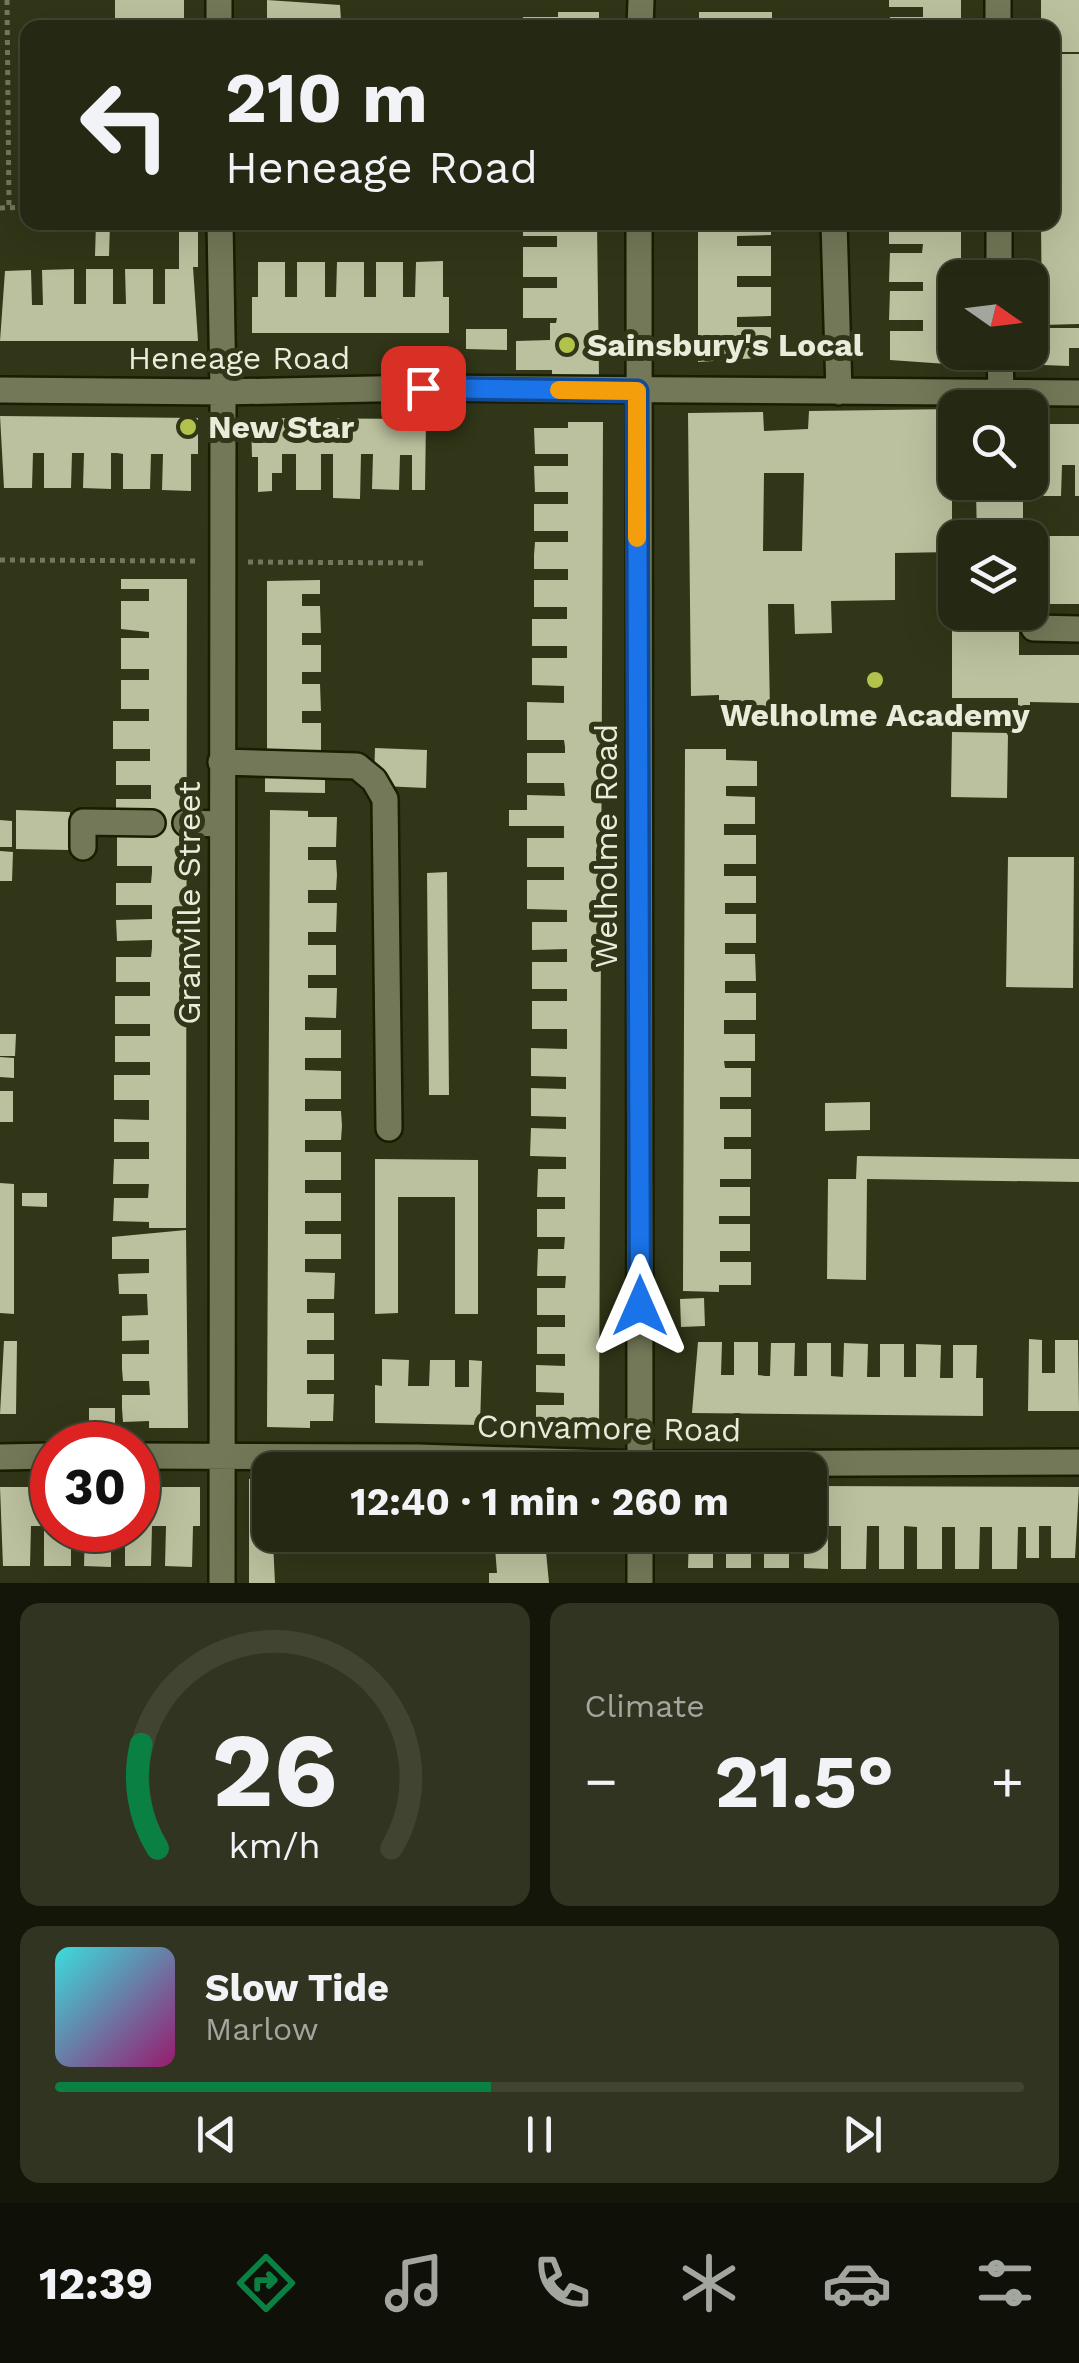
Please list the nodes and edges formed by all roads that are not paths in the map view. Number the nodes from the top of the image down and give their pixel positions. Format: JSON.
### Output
{"nodes":[{"id":1,"x":220,"y":230,"type":"edge"},
{"id":2,"x":638,"y":230,"type":"edge"},
{"id":3,"x":834,"y":230,"type":"edge"},
{"id":4,"x":999,"y":230,"type":"edge"},
{"id":5,"x":999,"y":260,"type":"edge"},
{"id":6,"x":0,"y":390,"type":"edge"},
{"id":7,"x":637,"y":391,"type":"junction"},
{"id":8,"x":223,"y":392,"type":"junction"},
{"id":9,"x":839,"y":392,"type":"junction"},
{"id":10,"x":938,"y":393,"type":"edge"},
{"id":11,"x":1048,"y":393,"type":"edge"},
{"id":12,"x":1079,"y":393,"type":"edge"},
{"id":13,"x":1048,"y":628,"type":"edge"},
{"id":14,"x":1079,"y":629,"type":"edge"},
{"id":15,"x":222,"y":762,"type":"junction"},
{"id":16,"x":152,"y":823,"type":"dead end"},
{"id":17,"x":186,"y":823,"type":"dead end"},
{"id":18,"x":222,"y":824,"type":"junction"},
{"id":19,"x":83,"y":848,"type":"dead end"},
{"id":20,"x":388,"y":1128,"type":"dead end"},
{"id":21,"x":640,"y":1452,"type":"edge"},
{"id":22,"x":222,"y":1455,"type":"junction"},
{"id":23,"x":30,"y":1456,"type":"edge"},
{"id":24,"x":160,"y":1456,"type":"edge"},
{"id":25,"x":252,"y":1456,"type":"edge"},
{"id":26,"x":0,"y":1457,"type":"edge"},
{"id":27,"x":1079,"y":1462,"type":"edge"},
{"id":28,"x":827,"y":1465,"type":"edge"},
{"id":29,"x":640,"y":1552,"type":"edge"},
{"id":30,"x":222,"y":1583,"type":"edge"},
{"id":31,"x":640,"y":1583,"type":"edge"}],
"edges":[{"from":1,"to":8,"type":"street","name":"Granville Street"},
{"from":2,"to":7,"type":"street","name":"Welholme Road"},
{"from":3,"to":9,"type":"street"},
{"from":4,"to":5,"type":"street"},
{"from":6,"to":8,"type":"street","name":"Heneage Road"},
{"from":7,"to":8,"type":"street","name":"Heneage Road"},
{"from":7,"to":9,"type":"street","name":"Heneage Road"},
{"from":7,"to":21,"type":"street","name":"Welholme Road"},
{"from":8,"to":15,"type":"street","name":"Granville Street"},
{"from":9,"to":10,"type":"street","name":"Heneage Road"},
{"from":11,"to":12,"type":"street","name":"Heneage Road"},
{"from":13,"to":14,"type":"street"},
{"from":15,"to":18,"type":"street","name":"Granville Street"},
{"from":15,"to":20,"type":"street"},
{"from":16,"to":19,"type":"street"},
{"from":17,"to":18,"type":"street"},
{"from":18,"to":22,"type":"street","name":"Granville Street"},
{"from":22,"to":24,"type":"street","name":"Convamore Road"},
{"from":22,"to":25,"type":"street","name":"Convamore Road"},
{"from":22,"to":30,"type":"street","name":"Granville Street"},
{"from":23,"to":26,"type":"street"},
{"from":27,"to":28,"type":"street","name":"Convamore Road"},
{"from":29,"to":31,"type":"street"}]}
